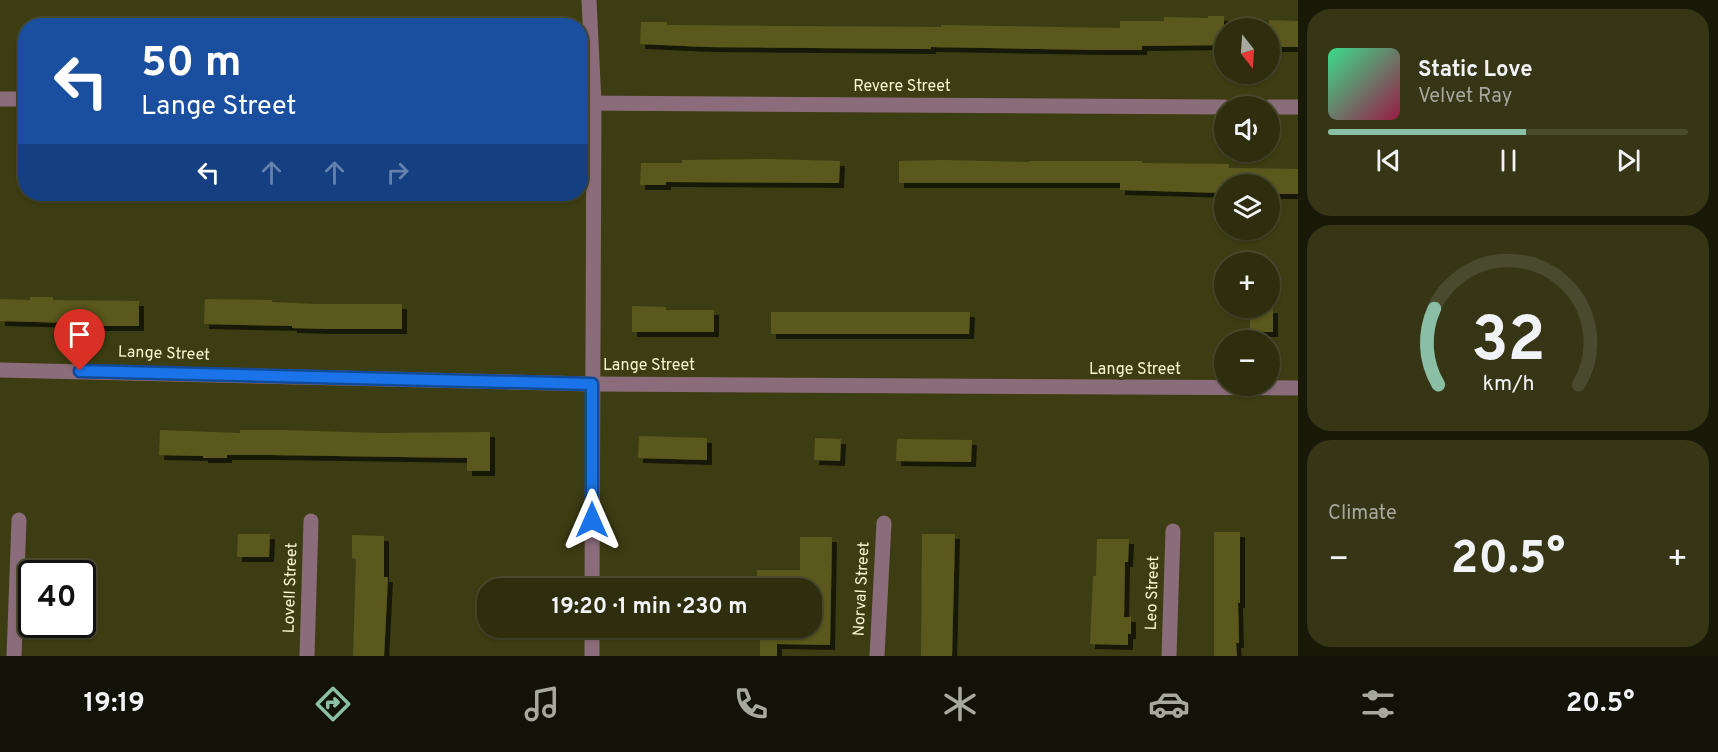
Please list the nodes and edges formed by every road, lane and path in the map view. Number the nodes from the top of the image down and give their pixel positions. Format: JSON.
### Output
{"nodes":[{"id":1,"x":590,"y":0,"type":"edge"},
{"id":2,"x":588,"y":69,"type":"edge"},
{"id":3,"x":0,"y":99,"type":"edge"},
{"id":4,"x":18,"y":99,"type":"edge"},
{"id":5,"x":588,"y":103,"type":"edge"},
{"id":6,"x":1214,"y":107,"type":"edge"},
{"id":7,"x":1280,"y":107,"type":"edge"},
{"id":8,"x":1298,"y":107,"type":"edge"},
{"id":9,"x":588,"y":159,"type":"edge"},
{"id":10,"x":0,"y":370,"type":"edge"},
{"id":11,"x":592,"y":384,"type":"junction"},
{"id":12,"x":1298,"y":388,"type":"edge"},
{"id":13,"x":19,"y":520,"type":"dead end"},
{"id":14,"x":311,"y":521,"type":"dead end"},
{"id":15,"x":884,"y":523,"type":"dead end"},
{"id":16,"x":1173,"y":531,"type":"dead end"},
{"id":17,"x":592,"y":578,"type":"edge"},
{"id":18,"x":592,"y":638,"type":"edge"},
{"id":19,"x":14,"y":656,"type":"edge"},
{"id":20,"x":307,"y":656,"type":"edge"},
{"id":21,"x":592,"y":656,"type":"edge"},
{"id":22,"x":877,"y":656,"type":"edge"},
{"id":23,"x":1169,"y":656,"type":"edge"}],
"edges":[{"from":1,"to":2,"type":"street"},
{"from":3,"to":4,"type":"street"},
{"from":5,"to":6,"type":"street","name":"Revere Street"},
{"from":7,"to":8,"type":"street"},
{"from":9,"to":11,"type":"street"},
{"from":10,"to":11,"type":"street","name":"Lange Street"},
{"from":11,"to":12,"type":"street","name":"Lange Street"},
{"from":11,"to":17,"type":"street"},
{"from":13,"to":19,"type":"street"},
{"from":14,"to":20,"type":"street","name":"Lovell Street"},
{"from":15,"to":22,"type":"street","name":"Norval Street"},
{"from":16,"to":23,"type":"street","name":"Leo Street"},
{"from":18,"to":21,"type":"street"}]}
